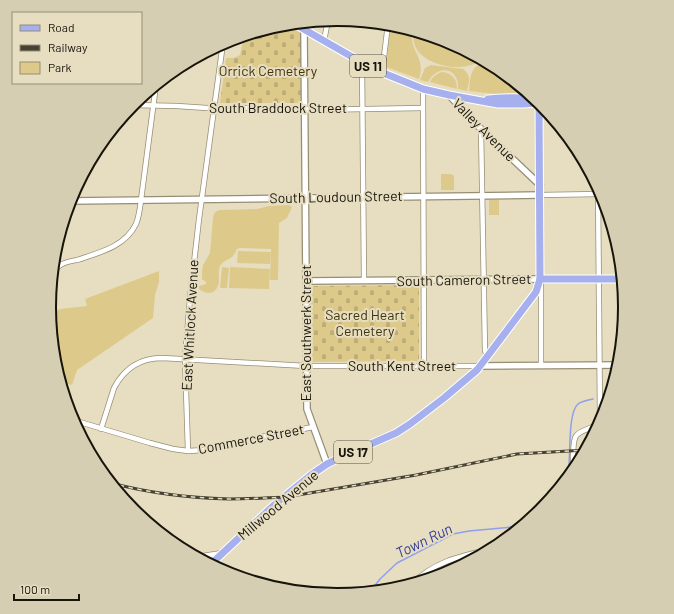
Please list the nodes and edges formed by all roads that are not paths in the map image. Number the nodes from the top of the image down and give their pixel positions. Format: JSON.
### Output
{"nodes":[{"id":1,"x":327,"y":27,"type":"edge"},
{"id":2,"x":304,"y":29,"type":"joint"},
{"id":3,"x":387,"y":30,"type":"edge"},
{"id":4,"x":324,"y":41,"type":"junction"},
{"id":5,"x":221,"y":51,"type":"edge"},
{"id":6,"x":362,"y":63,"type":"junction"},
{"id":7,"x":382,"y":72,"type":"junction"},
{"id":8,"x":423,"y":89,"type":"junction"},
{"id":9,"x":155,"y":94,"type":"edge"},
{"id":10,"x":449,"y":95,"type":"junction"},
{"id":11,"x":530,"y":103,"type":"edge"},
{"id":12,"x":142,"y":105,"type":"edge"},
{"id":13,"x":153,"y":105,"type":"junction"},
{"id":14,"x":214,"y":108,"type":"junction"},
{"id":15,"x":304,"y":108,"type":"junction"},
{"id":16,"x":423,"y":108,"type":"junction"},
{"id":17,"x":363,"y":109,"type":"junction"},
{"id":18,"x":539,"y":112,"type":"edge"},
{"id":19,"x":481,"y":129,"type":"junction"},
{"id":20,"x":540,"y":185,"type":"junction"},
{"id":21,"x":595,"y":194,"type":"edge"},
{"id":22,"x":482,"y":195,"type":"junction"},
{"id":23,"x":540,"y":195,"type":"junction"},
{"id":24,"x":424,"y":196,"type":"junction"},
{"id":25,"x":306,"y":197,"type":"junction"},
{"id":26,"x":363,"y":197,"type":"junction"},
{"id":27,"x":202,"y":199,"type":"junction"},
{"id":28,"x":141,"y":200,"type":"junction"},
{"id":29,"x":76,"y":201,"type":"edge"},
{"id":30,"x":600,"y":207,"type":"edge"},
{"id":31,"x":59,"y":267,"type":"edge"},
{"id":32,"x":483,"y":279,"type":"junction"},
{"id":33,"x":540,"y":279,"type":"junction"},
{"id":34,"x":598,"y":279,"type":"junction"},
{"id":35,"x":616,"y":279,"type":"edge"},
{"id":36,"x":306,"y":280,"type":"junction"},
{"id":37,"x":364,"y":280,"type":"junction"},
{"id":38,"x":424,"y":280,"type":"junction"},
{"id":39,"x":487,"y":355,"type":"junction"},
{"id":40,"x":185,"y":359,"type":"junction"},
{"id":41,"x":541,"y":365,"type":"junction"},
{"id":42,"x":599,"y":365,"type":"junction"},
{"id":43,"x":612,"y":365,"type":"edge"},
{"id":44,"x":306,"y":366,"type":"junction"},
{"id":45,"x":424,"y":366,"type":"junction"},
{"id":46,"x":480,"y":366,"type":"junction"},
{"id":47,"x":600,"y":407,"type":"edge"},
{"id":48,"x":81,"y":422,"type":"edge"},
{"id":49,"x":313,"y":427,"type":"junction"},
{"id":50,"x":591,"y":428,"type":"edge"},
{"id":51,"x":101,"y":429,"type":"junction"},
{"id":52,"x":188,"y":451,"type":"junction"},
{"id":53,"x":573,"y":460,"type":"edge"},
{"id":54,"x":327,"y":464,"type":"junction"},
{"id":55,"x":222,"y":553,"type":"junction"},
{"id":56,"x":206,"y":555,"type":"edge"},
{"id":57,"x":468,"y":555,"type":"edge"},
{"id":58,"x":216,"y":561,"type":"edge"},
{"id":59,"x":424,"y":574,"type":"edge"}],
"edges":[{"from":1,"to":4,"type":"street"},
{"from":2,"to":4,"type":"main road","name":"Valley Avenue","number":"US 11"},
{"from":2,"to":15,"type":"street","name":"East Southwerk Street"},
{"from":3,"to":7,"type":"street"},
{"from":4,"to":6,"type":"main road","name":"Valley Avenue","number":"US 11"},
{"from":5,"to":14,"type":"street","name":"East Whitlock Avenue"},
{"from":6,"to":7,"type":"main road","name":"Valley Avenue","number":"US 11"},
{"from":6,"to":17,"type":"street"},
{"from":7,"to":8,"type":"main road","name":"Valley Avenue","number":"US 11"},
{"from":8,"to":10,"type":"main road","name":"Valley Avenue","number":"US 11"},
{"from":8,"to":16,"type":"street"},
{"from":9,"to":13,"type":"street"},
{"from":10,"to":11,"type":"main road","number":"US 11"},
{"from":10,"to":19,"type":"street","name":"Valley Avenue"},
{"from":12,"to":13,"type":"street","name":"South Braddock Street"},
{"from":13,"to":14,"type":"street","name":"South Braddock Street"},
{"from":13,"to":28,"type":"street"},
{"from":14,"to":15,"type":"street","name":"South Braddock Street"},
{"from":14,"to":27,"type":"street","name":"East Whitlock Avenue"},
{"from":15,"to":17,"type":"street","name":"South Braddock Street"},
{"from":15,"to":25,"type":"street","name":"East Southwerk Street"},
{"from":16,"to":17,"type":"street","name":"South Braddock Street"},
{"from":16,"to":24,"type":"street"},
{"from":17,"to":26,"type":"street"},
{"from":18,"to":20,"type":"main road","number":"US 11"},
{"from":19,"to":20,"type":"street","name":"Valley Avenue"},
{"from":19,"to":22,"type":"street"},
{"from":20,"to":23,"type":"main road","number":"US 11"},
{"from":21,"to":23,"type":"street","name":"South Loudoun Street"},
{"from":22,"to":23,"type":"street","name":"South Loudoun Street"},
{"from":22,"to":24,"type":"street","name":"South Loudoun Street"},
{"from":22,"to":32,"type":"street"},
{"from":23,"to":33,"type":"main road","number":"US 11"},
{"from":24,"to":26,"type":"street","name":"South Loudoun Street"},
{"from":24,"to":38,"type":"street"},
{"from":25,"to":26,"type":"street","name":"South Loudoun Street"},
{"from":25,"to":27,"type":"street","name":"South Loudoun Street"},
{"from":25,"to":36,"type":"street","name":"East Southwerk Street"},
{"from":26,"to":37,"type":"street"},
{"from":27,"to":28,"type":"street","name":"South Loudoun Street"},
{"from":27,"to":40,"type":"street","name":"East Whitlock Avenue"},
{"from":28,"to":29,"type":"street","name":"South Loudoun Street"},
{"from":28,"to":31,"type":"street"},
{"from":30,"to":34,"type":"street"},
{"from":32,"to":33,"type":"street","name":"South Cameron Street"},
{"from":32,"to":38,"type":"street","name":"South Cameron Street"},
{"from":32,"to":39,"type":"street"},
{"from":33,"to":34,"type":"main road","name":"South Cameron Street"},
{"from":33,"to":39,"type":"main road","name":"Millwood Avenue","number":"US 17"},
{"from":33,"to":41,"type":"street"},
{"from":34,"to":35,"type":"main road","name":"South Cameron Street"},
{"from":34,"to":42,"type":"street"},
{"from":36,"to":37,"type":"street","name":"South Cameron Street"},
{"from":36,"to":44,"type":"street","name":"East Southwerk Street"},
{"from":37,"to":38,"type":"street","name":"South Cameron Street"},
{"from":38,"to":45,"type":"street"},
{"from":39,"to":46,"type":"main road","name":"Millwood Avenue","number":"US 17"},
{"from":40,"to":44,"type":"street","name":"South Kent Street"},
{"from":40,"to":51,"type":"street","name":"South Kent Street"},
{"from":40,"to":52,"type":"street","name":"East Whitlock Avenue"},
{"from":41,"to":42,"type":"street","name":"South Kent Street"},
{"from":41,"to":46,"type":"street","name":"South Kent Street"},
{"from":42,"to":43,"type":"street","name":"South Kent Street"},
{"from":42,"to":47,"type":"street"},
{"from":44,"to":45,"type":"street","name":"South Kent Street"},
{"from":44,"to":49,"type":"street","name":"East Southwerk Street"},
{"from":45,"to":46,"type":"street","name":"South Kent Street"},
{"from":46,"to":54,"type":"main road","name":"Millwood Avenue","number":"US 17"},
{"from":48,"to":51,"type":"street","name":"Commerce Street"},
{"from":49,"to":52,"type":"street","name":"Commerce Street"},
{"from":49,"to":54,"type":"street","name":"East Southwerk Street"},
{"from":50,"to":53,"type":"street"},
{"from":51,"to":52,"type":"street","name":"Commerce Street"},
{"from":54,"to":55,"type":"main road","name":"Millwood Avenue","number":"US 17"},
{"from":55,"to":56,"type":"street"},
{"from":55,"to":58,"type":"main road","name":"Millwood Avenue","number":"US 17"},
{"from":57,"to":59,"type":"street"}]}
